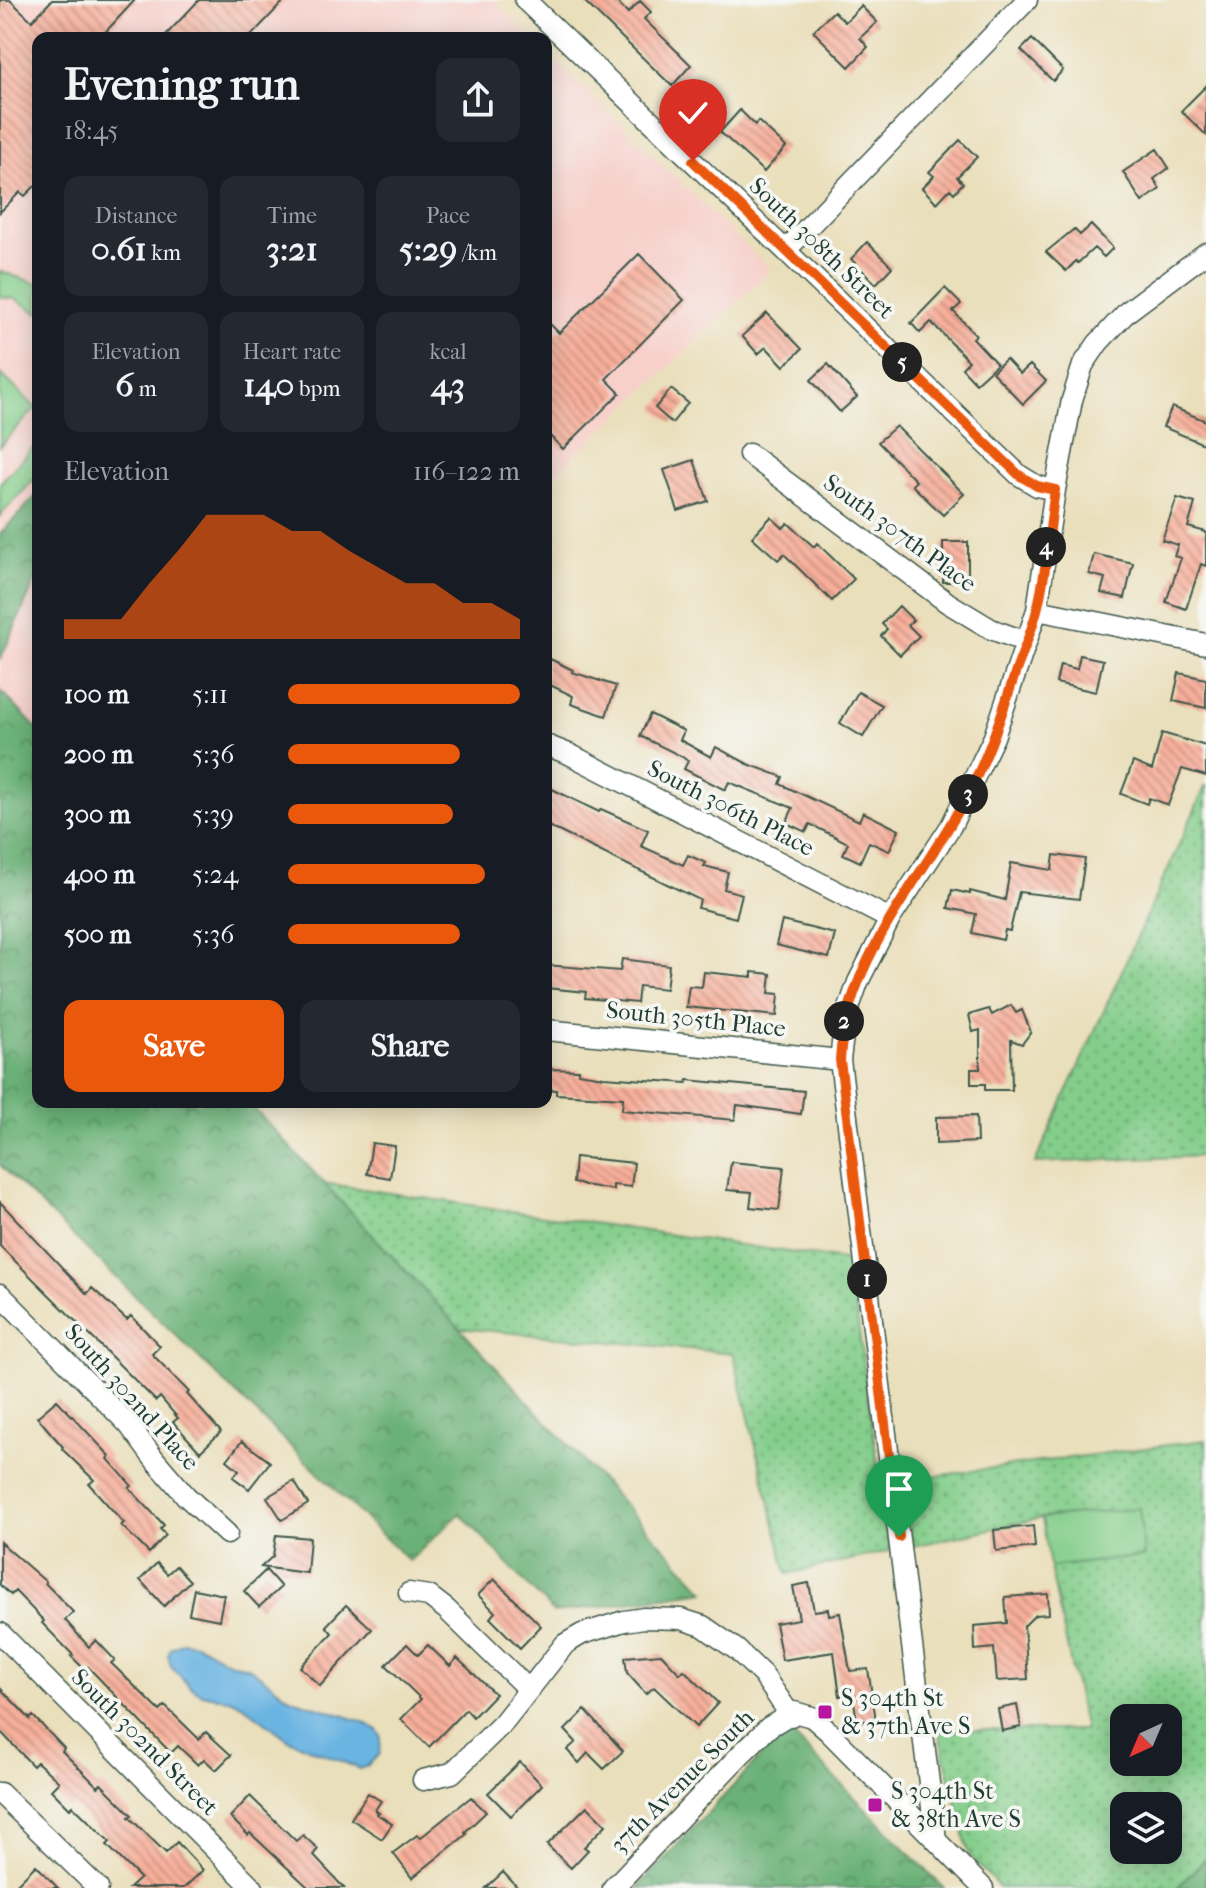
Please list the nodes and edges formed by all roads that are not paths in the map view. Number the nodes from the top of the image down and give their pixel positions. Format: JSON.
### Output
{"nodes":[{"id":1,"x":525,"y":0,"type":"edge"},
{"id":2,"x":1027,"y":0,"type":"edge"},
{"id":3,"x":786,"y":250,"type":"junction"},
{"id":4,"x":1206,"y":253,"type":"edge"},
{"id":5,"x":749,"y":454,"type":"dead end"},
{"id":6,"x":1055,"y":490,"type":"junction"},
{"id":7,"x":1037,"y":610,"type":"junction"},
{"id":8,"x":1026,"y":642,"type":"junction"},
{"id":9,"x":1206,"y":644,"type":"edge"},
{"id":10,"x":552,"y":748,"type":"edge"},
{"id":11,"x":890,"y":919,"type":"junction"},
{"id":12,"x":552,"y":1031,"type":"edge"},
{"id":13,"x":840,"y":1060,"type":"junction"},
{"id":14,"x":0,"y":1294,"type":"edge"},
{"id":15,"x":227,"y":1534,"type":"dead end"},
{"id":16,"x":409,"y":1593,"type":"dead end"},
{"id":17,"x":0,"y":1633,"type":"edge"},
{"id":18,"x":528,"y":1689,"type":"junction"},
{"id":19,"x":791,"y":1716,"type":"junction"},
{"id":20,"x":423,"y":1780,"type":"dead end"},
{"id":21,"x":0,"y":1793,"type":"edge"},
{"id":22,"x":936,"y":1840,"type":"junction"},
{"id":23,"x":98,"y":1888,"type":"edge"},
{"id":24,"x":253,"y":1888,"type":"edge"},
{"id":25,"x":613,"y":1888,"type":"edge"},
{"id":26,"x":983,"y":1888,"type":"edge"}],
"edges":[{"from":1,"to":3,"type":"street","name":"South 308th Street"},
{"from":2,"to":3,"type":"street"},
{"from":3,"to":6,"type":"street","name":"South 308th Street"},
{"from":4,"to":6,"type":"street"},
{"from":5,"to":8,"type":"street","name":"South 307th Place"},
{"from":6,"to":7,"type":"street"},
{"from":7,"to":8,"type":"street"},
{"from":7,"to":9,"type":"street"},
{"from":8,"to":11,"type":"street"},
{"from":10,"to":11,"type":"street","name":"South 306th Place"},
{"from":11,"to":13,"type":"street"},
{"from":12,"to":13,"type":"street","name":"South 305th Place"},
{"from":13,"to":22,"type":"street"},
{"from":14,"to":15,"type":"street","name":"South 302nd Place"},
{"from":16,"to":18,"type":"street"},
{"from":17,"to":24,"type":"street","name":"South 302nd Street"},
{"from":18,"to":19,"type":"street"},
{"from":18,"to":20,"type":"street"},
{"from":19,"to":22,"type":"street"},
{"from":19,"to":25,"type":"street","name":"37th Avenue South"},
{"from":21,"to":23,"type":"street"},
{"from":22,"to":26,"type":"street"}]}
